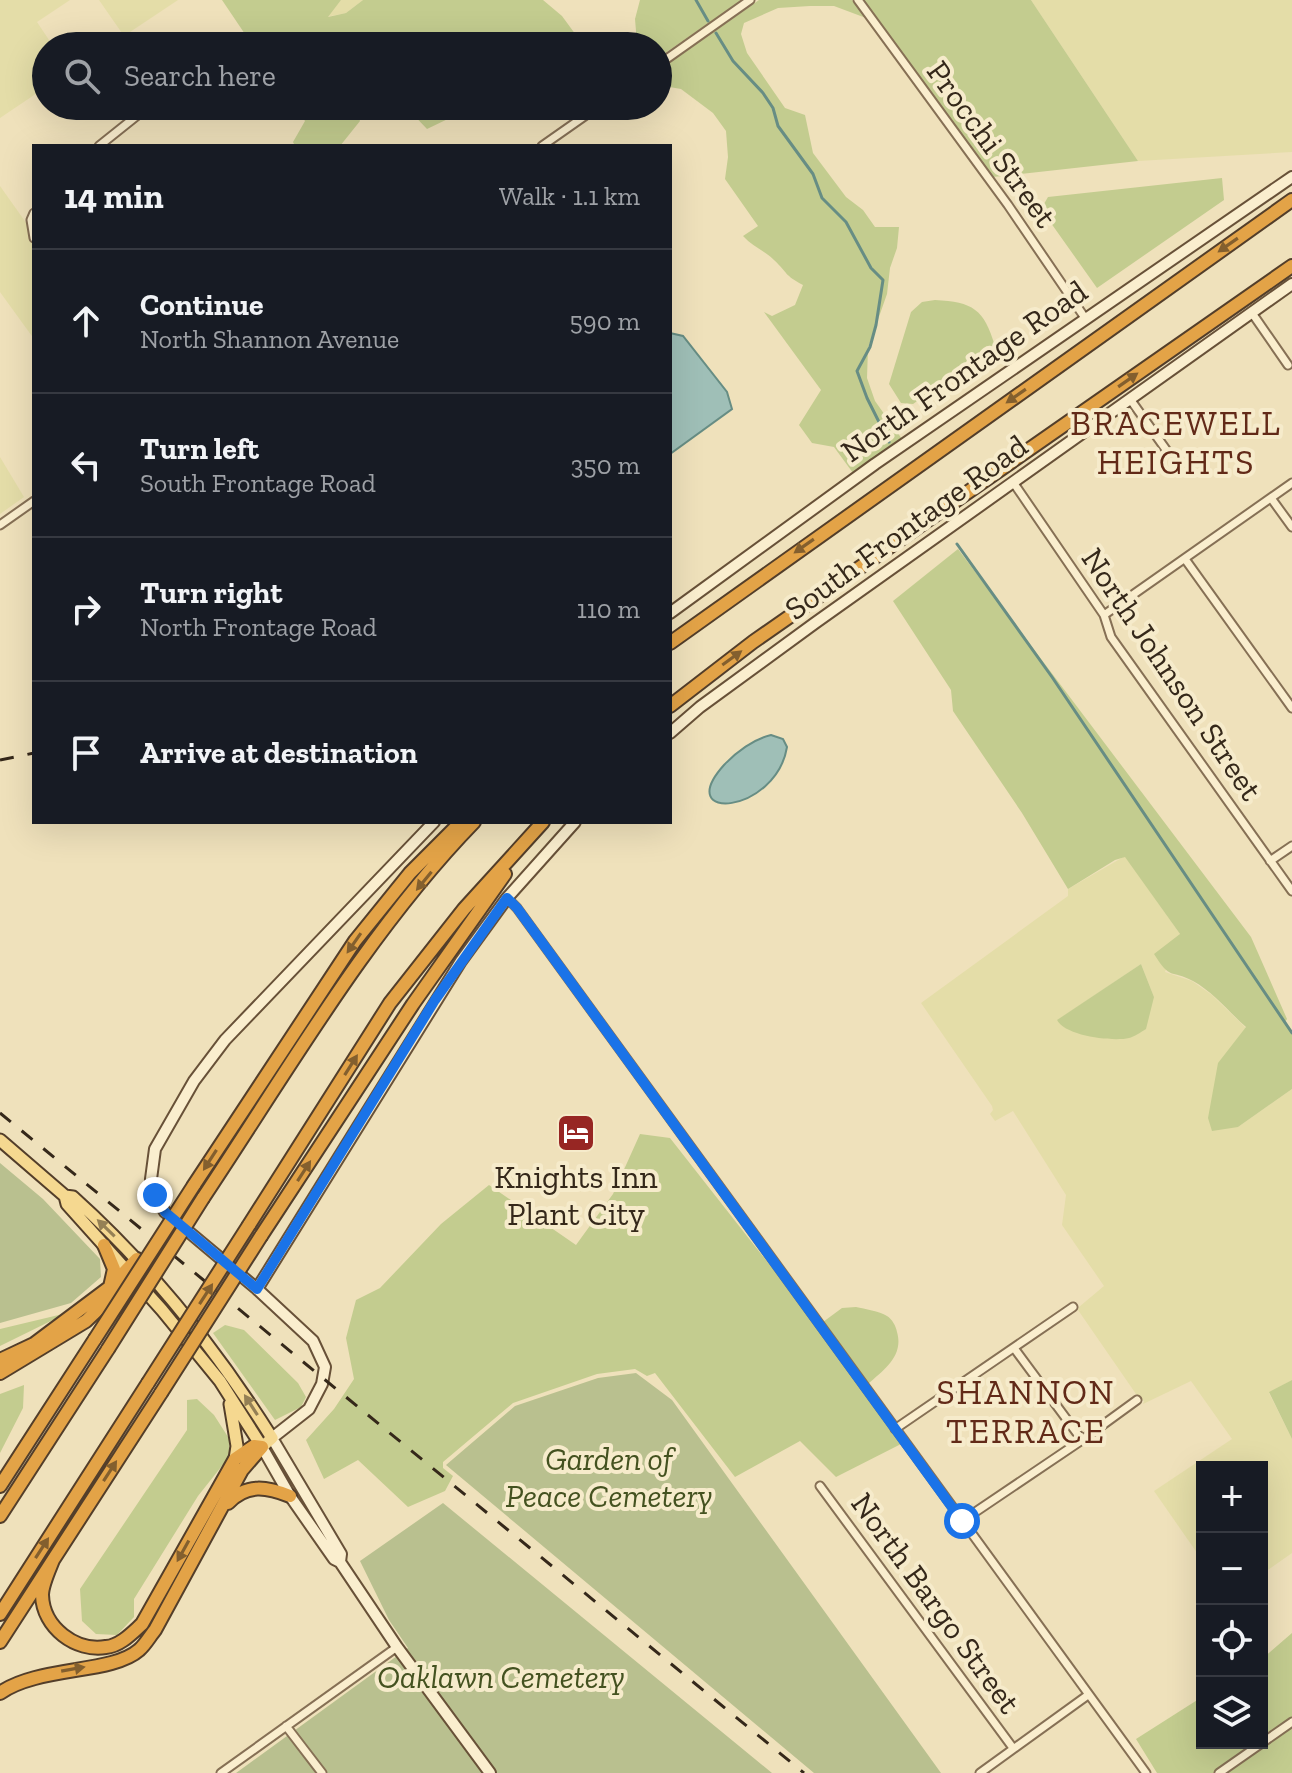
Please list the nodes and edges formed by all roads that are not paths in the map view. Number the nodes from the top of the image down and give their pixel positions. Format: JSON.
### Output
{"nodes":[{"id":1,"x":750,"y":0,"type":"edge"},
{"id":2,"x":858,"y":0,"type":"edge"},
{"id":3,"x":672,"y":55,"type":"edge"},
{"id":4,"x":132,"y":120,"type":"edge"},
{"id":5,"x":579,"y":120,"type":"edge"},
{"id":6,"x":102,"y":144,"type":"edge"},
{"id":7,"x":545,"y":144,"type":"edge"},
{"id":8,"x":1292,"y":177,"type":"edge"},
{"id":9,"x":1292,"y":200,"type":"edge"},
{"id":10,"x":1292,"y":266,"type":"edge"},
{"id":11,"x":1292,"y":284,"type":"edge"},
{"id":12,"x":1252,"y":313,"type":"junction"},
{"id":13,"x":1085,"y":318,"type":"junction"},
{"id":14,"x":1288,"y":365,"type":"dead end"},
{"id":15,"x":1130,"y":399,"type":"junction"},
{"id":16,"x":1167,"y":451,"type":"dead end"},
{"id":17,"x":1013,"y":482,"type":"junction"},
{"id":18,"x":1292,"y":483,"type":"edge"},
{"id":19,"x":1271,"y":498,"type":"junction"},
{"id":20,"x":32,"y":502,"type":"edge"},
{"id":21,"x":0,"y":525,"type":"edge"},
{"id":22,"x":1292,"y":527,"type":"edge"},
{"id":23,"x":1185,"y":559,"type":"junction"},
{"id":24,"x":672,"y":612,"type":"edge"},
{"id":25,"x":1104,"y":615,"type":"junction"},
{"id":26,"x":672,"y":642,"type":"edge"},
{"id":27,"x":672,"y":704,"type":"edge"},
{"id":28,"x":1292,"y":708,"type":"edge"},
{"id":29,"x":672,"y":731,"type":"edge"},
{"id":30,"x":432,"y":824,"type":"edge"},
{"id":31,"x":459,"y":824,"type":"edge"},
{"id":32,"x":472,"y":824,"type":"edge"},
{"id":33,"x":541,"y":824,"type":"edge"},
{"id":34,"x":573,"y":824,"type":"edge"},
{"id":35,"x":1292,"y":846,"type":"edge"},
{"id":36,"x":1270,"y":861,"type":"junction"},
{"id":37,"x":1292,"y":891,"type":"edge"},
{"id":38,"x":507,"y":898,"type":"junction"},
{"id":39,"x":0,"y":1140,"type":"edge"},
{"id":40,"x":65,"y":1196,"type":"junction"},
{"id":41,"x":104,"y":1245,"type":"junction"},
{"id":42,"x":140,"y":1263,"type":"junction"},
{"id":43,"x":130,"y":1273,"type":"junction"},
{"id":44,"x":110,"y":1287,"type":"junction"},
{"id":45,"x":257,"y":1289,"type":"junction"},
{"id":46,"x":1073,"y":1307,"type":"dead end"},
{"id":47,"x":1014,"y":1348,"type":"junction"},
{"id":48,"x":0,"y":1360,"type":"edge"},
{"id":49,"x":0,"y":1373,"type":"edge"},
{"id":50,"x":225,"y":1388,"type":"junction"},
{"id":51,"x":1137,"y":1400,"type":"dead end"},
{"id":52,"x":895,"y":1429,"type":"junction"},
{"id":53,"x":1082,"y":1440,"type":"junction"},
{"id":54,"x":267,"y":1443,"type":"junction"},
{"id":55,"x":235,"y":1459,"type":"junction"},
{"id":56,"x":0,"y":1486,"type":"edge"},
{"id":57,"x":820,"y":1486,"type":"dead end"},
{"id":58,"x":290,"y":1496,"type":"junction"},
{"id":59,"x":0,"y":1516,"type":"edge"},
{"id":60,"x":215,"y":1517,"type":"junction"},
{"id":61,"x":962,"y":1521,"type":"junction"},
{"id":62,"x":53,"y":1560,"type":"junction"},
{"id":63,"x":340,"y":1562,"type":"junction"},
{"id":64,"x":0,"y":1614,"type":"edge"},
{"id":65,"x":0,"y":1642,"type":"edge"},
{"id":66,"x":397,"y":1647,"type":"junction"},
{"id":67,"x":0,"y":1693,"type":"edge"},
{"id":68,"x":1088,"y":1695,"type":"junction"},
{"id":69,"x":1292,"y":1722,"type":"edge"},
{"id":70,"x":286,"y":1726,"type":"junction"},
{"id":71,"x":1013,"y":1748,"type":"junction"},
{"id":72,"x":221,"y":1773,"type":"edge"},
{"id":73,"x":322,"y":1773,"type":"edge"},
{"id":74,"x":490,"y":1773,"type":"edge"},
{"id":75,"x":980,"y":1773,"type":"edge"},
{"id":76,"x":1146,"y":1773,"type":"edge"},
{"id":77,"x":1219,"y":1773,"type":"edge"}],
"edges":[{"from":1,"to":3,"type":"street"},
{"from":2,"to":13,"type":"street","name":"Procchi Street"},
{"from":4,"to":6,"type":"street"},
{"from":5,"to":7,"type":"street"},
{"from":8,"to":13,"type":"street","name":"North Frontage Road"},
{"from":9,"to":26,"type":"highway","one_way":true},
{"from":27,"to":10,"type":"highway","one_way":true},
{"from":11,"to":12,"type":"street","name":"South Frontage Road"},
{"from":12,"to":14,"type":"street"},
{"from":12,"to":15,"type":"street","name":"South Frontage Road"},
{"from":13,"to":24,"type":"street","name":"North Frontage Road"},
{"from":15,"to":16,"type":"street"},
{"from":15,"to":17,"type":"street","name":"South Frontage Road"},
{"from":17,"to":25,"type":"street","name":"North Johnson Street"},
{"from":17,"to":29,"type":"street","name":"South Frontage Road"},
{"from":18,"to":19,"type":"street"},
{"from":19,"to":22,"type":"street"},
{"from":19,"to":23,"type":"street"},
{"from":20,"to":21,"type":"street"},
{"from":23,"to":25,"type":"street"},
{"from":23,"to":28,"type":"street"},
{"from":25,"to":36,"type":"street","name":"North Johnson Street"},
{"from":30,"to":45,"type":"street"},
{"from":31,"to":56,"type":"highway","one_way":true,"bridge":true},
{"from":32,"to":59,"type":"highway","one_way":true,"bridge":true},
{"from":62,"to":33,"type":"highway","one_way":true,"bridge":true},
{"from":64,"to":33,"type":"highway","one_way":true,"bridge":true},
{"from":34,"to":38,"type":"street"},
{"from":35,"to":36,"type":"street"},
{"from":36,"to":37,"type":"street","name":"North Johnson Street"},
{"from":38,"to":45,"type":"street"},
{"from":38,"to":52,"type":"street"},
{"from":39,"to":40,"type":"main road"},
{"from":40,"to":41,"type":"main road"},
{"from":42,"to":40,"type":"main road","one_way":true},
{"from":41,"to":43,"type":"main road"},
{"from":41,"to":44,"type":"highway"},
{"from":42,"to":43,"type":"highway"},
{"from":54,"to":42,"type":"main road","one_way":true},
{"from":43,"to":44,"type":"highway"},
{"from":43,"to":49,"type":"highway"},
{"from":43,"to":50,"type":"main road"},
{"from":44,"to":48,"type":"highway"},
{"from":45,"to":54,"type":"street"},
{"from":46,"to":47,"type":"street"},
{"from":47,"to":52,"type":"street"},
{"from":47,"to":53,"type":"street"},
{"from":50,"to":54,"type":"main road"},
{"from":50,"to":55,"type":"main road"},
{"from":51,"to":53,"type":"street"},
{"from":52,"to":61,"type":"street"},
{"from":53,"to":61,"type":"street"},
{"from":54,"to":55,"type":"highway"},
{"from":54,"to":58,"type":"street"},
{"from":54,"to":60,"type":"highway"},
{"from":54,"to":63,"type":"street"},
{"from":55,"to":62,"type":"highway","one_way":true},
{"from":57,"to":71,"type":"street","name":"North Bargo Street"},
{"from":58,"to":60,"type":"highway"},
{"from":58,"to":63,"type":"street"},
{"from":67,"to":60,"type":"highway","one_way":true},
{"from":61,"to":68,"type":"street"},
{"from":62,"to":65,"type":"highway"},
{"from":63,"to":66,"type":"street"},
{"from":66,"to":70,"type":"street"},
{"from":66,"to":74,"type":"street"},
{"from":68,"to":71,"type":"street"},
{"from":68,"to":76,"type":"street"},
{"from":69,"to":77,"type":"street"},
{"from":70,"to":72,"type":"street"},
{"from":70,"to":73,"type":"street"},
{"from":71,"to":75,"type":"street"}]}
